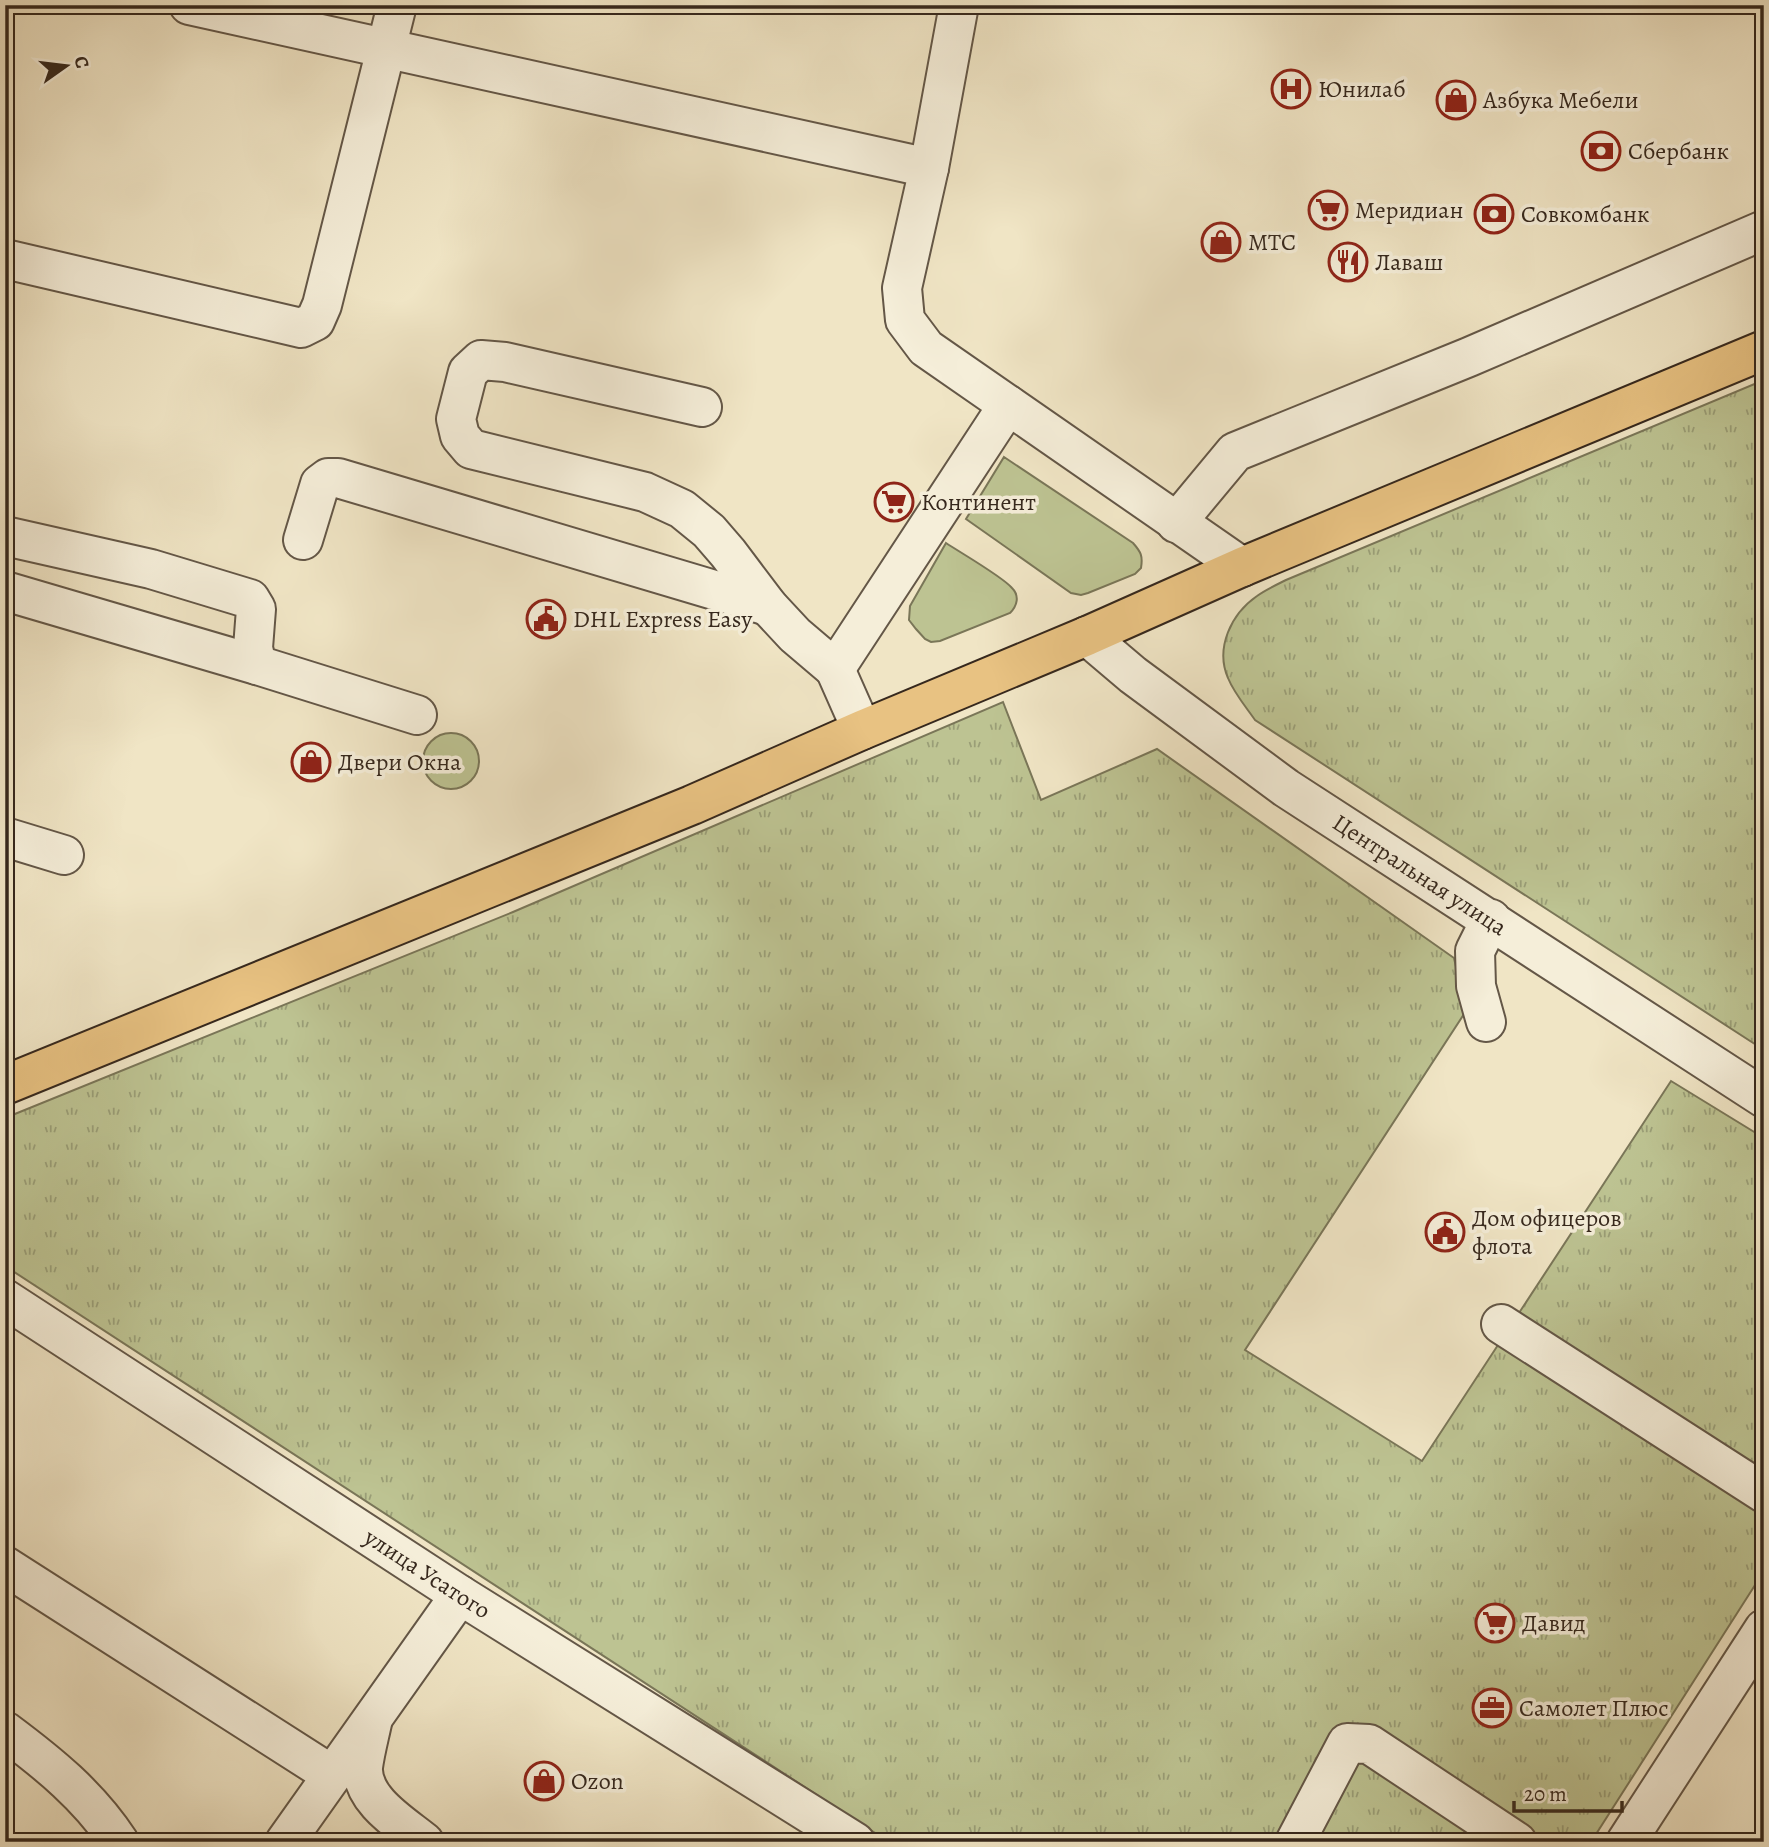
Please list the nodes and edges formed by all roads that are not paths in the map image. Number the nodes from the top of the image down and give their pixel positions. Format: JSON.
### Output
{"nodes":[{"id":1,"x":189,"y":5,"type":"edge"},
{"id":2,"x":397,"y":5,"type":"edge"},
{"id":3,"x":959,"y":5,"type":"edge"},
{"id":4,"x":386,"y":49,"type":"junction"},
{"id":5,"x":929,"y":168,"type":"junction"},
{"id":6,"x":1764,"y":230,"type":"edge"},
{"id":7,"x":5,"y":259,"type":"edge"},
{"id":8,"x":1764,"y":350,"type":"edge"},
{"id":9,"x":1007,"y":405,"type":"junction"},
{"id":10,"x":702,"y":407,"type":"dead end"},
{"id":11,"x":1176,"y":523,"type":"junction"},
{"id":12,"x":5,"y":536,"type":"edge"},
{"id":13,"x":303,"y":540,"type":"dead end"},
{"id":14,"x":1242,"y":567,"type":"junction"},
{"id":15,"x":5,"y":590,"type":"edge"},
{"id":16,"x":768,"y":606,"type":"junction"},
{"id":17,"x":1087,"y":636,"type":"junction"},
{"id":18,"x":257,"y":665,"type":"junction"},
{"id":19,"x":835,"y":669,"type":"junction"},
{"id":20,"x":417,"y":715,"type":"dead end"},
{"id":21,"x":862,"y":730,"type":"junction"},
{"id":22,"x":5,"y":837,"type":"edge"},
{"id":23,"x":64,"y":855,"type":"dead end"},
{"id":24,"x":1491,"y":919,"type":"junction"},
{"id":25,"x":1486,"y":1022,"type":"dead end"},
{"id":26,"x":5,"y":1085,"type":"edge"},
{"id":27,"x":1764,"y":1098,"type":"edge"},
{"id":28,"x":5,"y":1300,"type":"edge"},
{"id":29,"x":1501,"y":1324,"type":"dead end"},
{"id":30,"x":1764,"y":1493,"type":"edge"},
{"id":31,"x":5,"y":1566,"type":"edge"},
{"id":32,"x":460,"y":1595,"type":"junction"},
{"id":33,"x":1764,"y":1629,"type":"edge"},
{"id":34,"x":374,"y":1717,"type":"junction"},
{"id":35,"x":5,"y":1731,"type":"edge"},
{"id":36,"x":331,"y":1774,"type":"junction"},
{"id":37,"x":119,"y":1842,"type":"edge"},
{"id":38,"x":285,"y":1842,"type":"edge"},
{"id":39,"x":424,"y":1842,"type":"edge"},
{"id":40,"x":855,"y":1842,"type":"edge"},
{"id":41,"x":1295,"y":1842,"type":"edge"},
{"id":42,"x":1517,"y":1842,"type":"edge"},
{"id":43,"x":1626,"y":1842,"type":"edge"}],
"edges":[{"from":1,"to":4,"type":"street"},
{"from":2,"to":4,"type":"street"},
{"from":3,"to":5,"type":"street"},
{"from":4,"to":5,"type":"street"},
{"from":4,"to":7,"type":"street"},
{"from":5,"to":9,"type":"street"},
{"from":6,"to":11,"type":"street"},
{"from":8,"to":14,"type":"highway"},
{"from":9,"to":11,"type":"street"},
{"from":9,"to":19,"type":"street"},
{"from":10,"to":16,"type":"street"},
{"from":11,"to":14,"type":"street"},
{"from":12,"to":18,"type":"street"},
{"from":13,"to":16,"type":"street"},
{"from":14,"to":17,"type":"highway"},
{"from":15,"to":18,"type":"street"},
{"from":16,"to":19,"type":"street"},
{"from":17,"to":21,"type":"highway"},
{"from":17,"to":24,"type":"street","name":"Центральная улица"},
{"from":18,"to":20,"type":"street"},
{"from":19,"to":21,"type":"street"},
{"from":21,"to":26,"type":"highway"},
{"from":22,"to":23,"type":"street"},
{"from":24,"to":25,"type":"street"},
{"from":24,"to":27,"type":"street","name":"Центральная улица"},
{"from":28,"to":32,"type":"street","name":"улица Усатого"},
{"from":29,"to":30,"type":"street"},
{"from":31,"to":36,"type":"street"},
{"from":32,"to":34,"type":"street"},
{"from":32,"to":40,"type":"street","name":"улица Усатого"},
{"from":33,"to":43,"type":"street"},
{"from":34,"to":36,"type":"street"},
{"from":34,"to":39,"type":"street"},
{"from":35,"to":37,"type":"street"},
{"from":36,"to":38,"type":"street"},
{"from":41,"to":42,"type":"street"}]}
